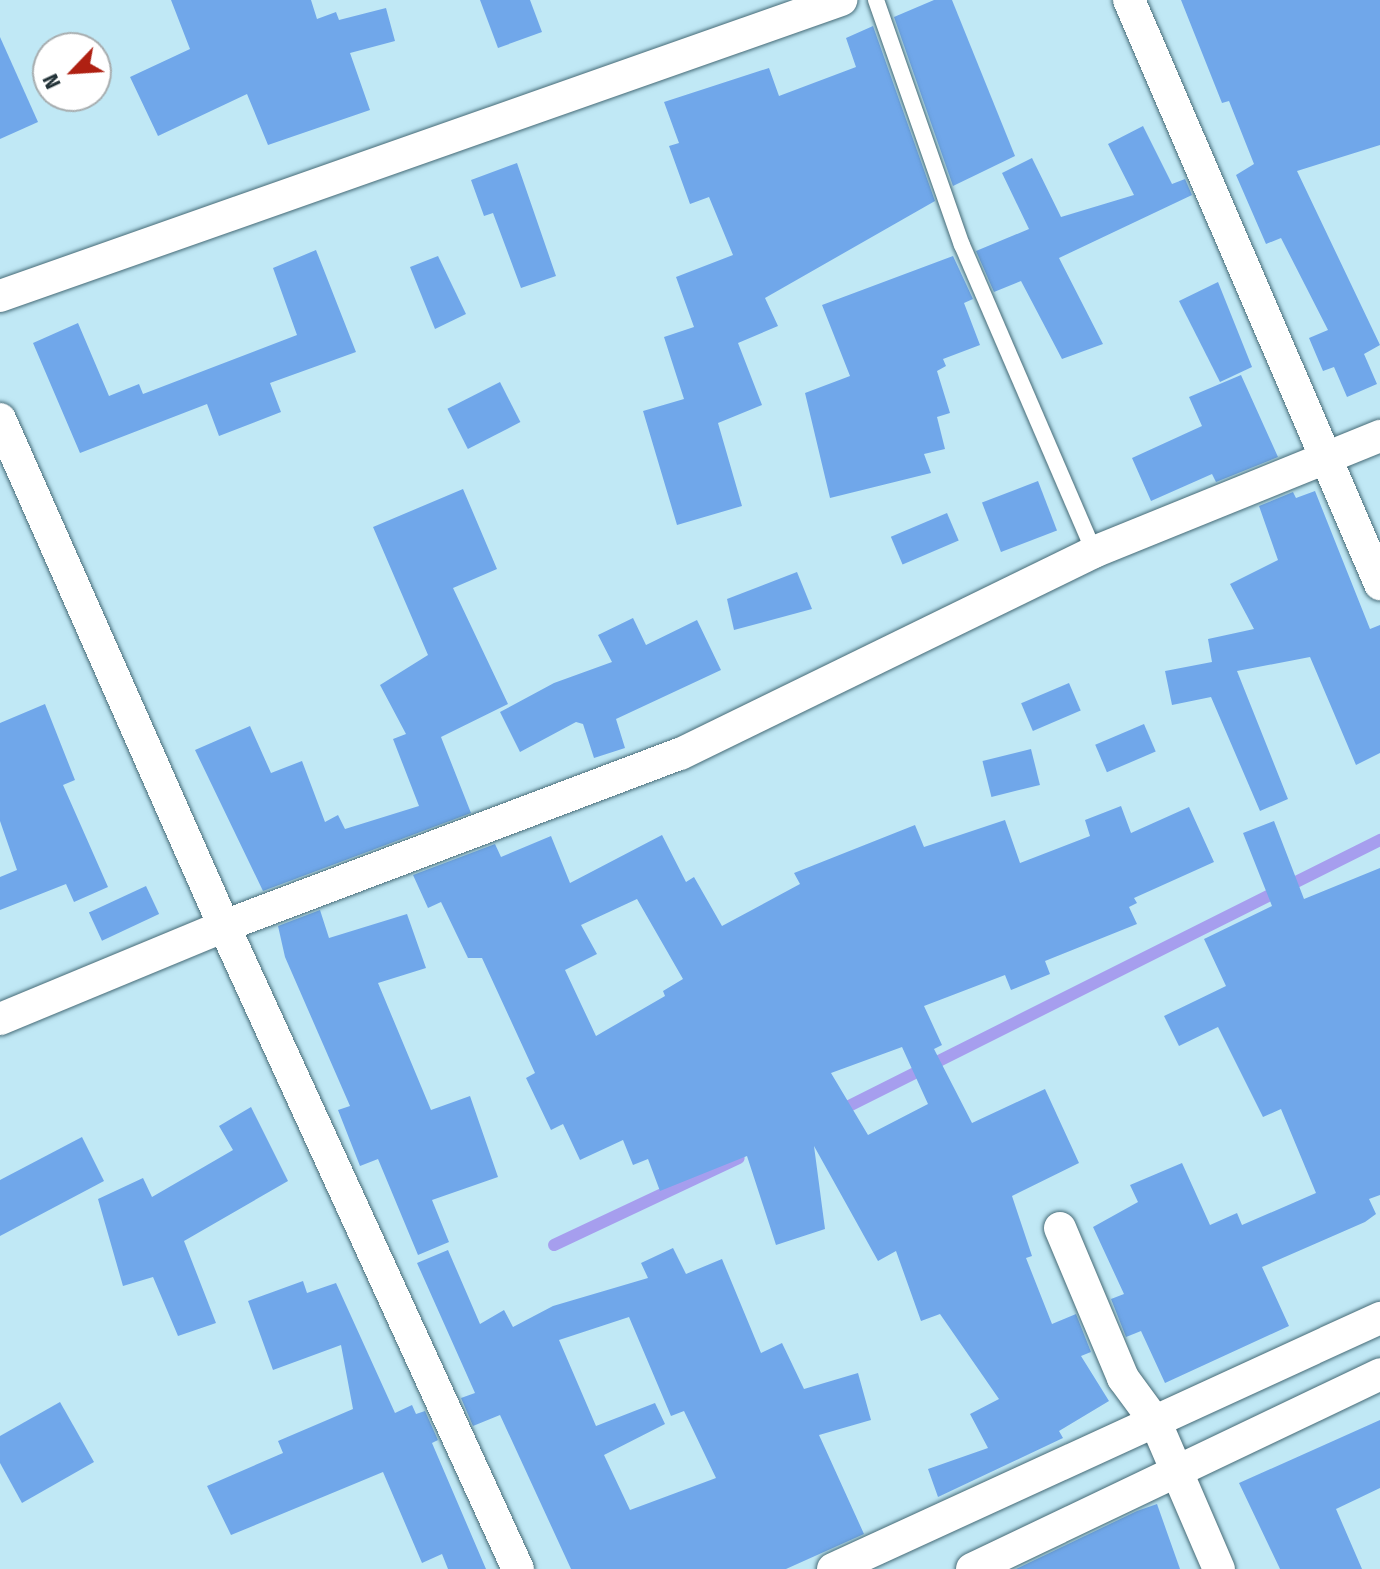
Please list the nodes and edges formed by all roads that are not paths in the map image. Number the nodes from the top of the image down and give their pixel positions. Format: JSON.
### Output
{"nodes":[{"id":1,"x":841,"y":0,"type":"edge"},
{"id":2,"x":876,"y":0,"type":"edge"},
{"id":3,"x":1129,"y":0,"type":"edge"},
{"id":4,"x":0,"y":296,"type":"edge"},
{"id":5,"x":0,"y":419,"type":"edge"},
{"id":6,"x":1380,"y":436,"type":"edge"},
{"id":7,"x":1328,"y":457,"type":"junction"},
{"id":8,"x":1094,"y":552,"type":"junction"},
{"id":9,"x":1380,"y":584,"type":"edge"},
{"id":10,"x":224,"y":926,"type":"junction"},
{"id":11,"x":0,"y":1019,"type":"edge"},
{"id":12,"x":1060,"y":1228,"type":"dead end"},
{"id":13,"x":1380,"y":1318,"type":"edge"},
{"id":14,"x":1380,"y":1374,"type":"edge"},
{"id":15,"x":1156,"y":1423,"type":"junction"},
{"id":16,"x":1175,"y":1469,"type":"junction"},
{"id":17,"x":518,"y":1569,"type":"edge"},
{"id":18,"x":833,"y":1569,"type":"edge"},
{"id":19,"x":972,"y":1569,"type":"edge"},
{"id":20,"x":1219,"y":1569,"type":"edge"}],
"edges":[{"from":1,"to":4,"type":"street"},
{"from":2,"to":8,"type":"lane"},
{"from":3,"to":7,"type":"street"},
{"from":5,"to":10,"type":"street"},
{"from":6,"to":7,"type":"street"},
{"from":7,"to":8,"type":"street"},
{"from":7,"to":9,"type":"street"},
{"from":8,"to":10,"type":"street"},
{"from":10,"to":11,"type":"street"},
{"from":10,"to":17,"type":"street"},
{"from":12,"to":15,"type":"street"},
{"from":13,"to":15,"type":"street"},
{"from":14,"to":16,"type":"street"},
{"from":15,"to":16,"type":"street"},
{"from":15,"to":18,"type":"street"},
{"from":16,"to":19,"type":"street"},
{"from":16,"to":20,"type":"street"}]}
